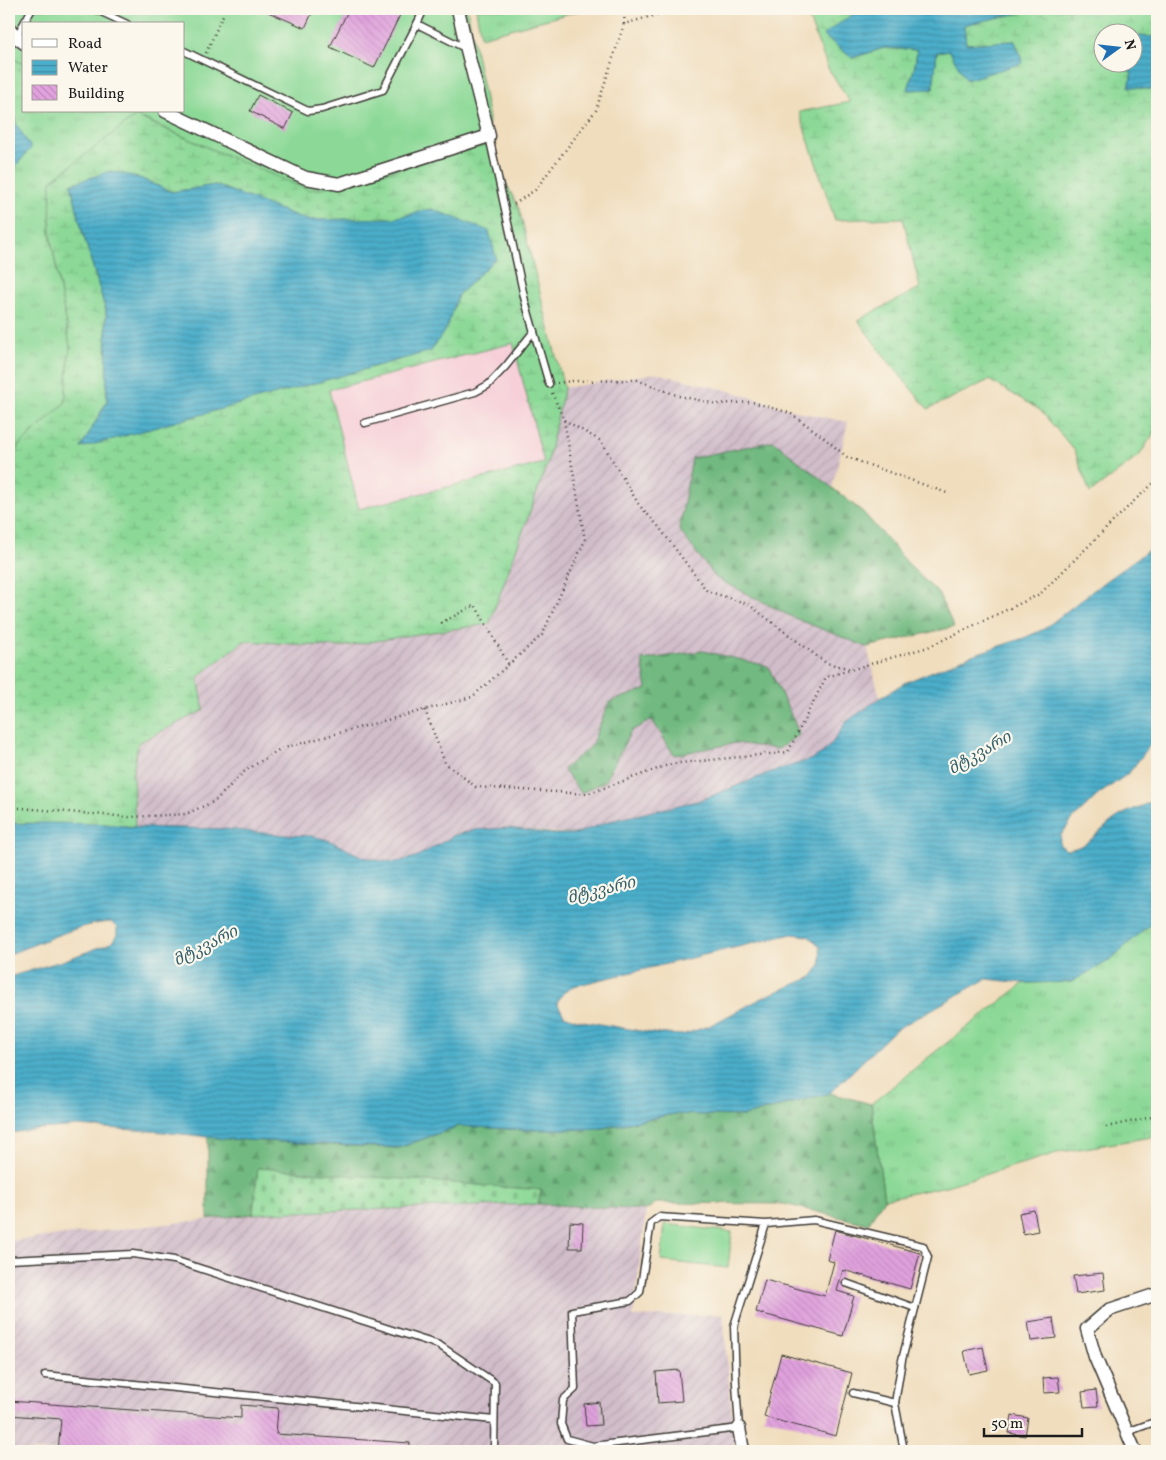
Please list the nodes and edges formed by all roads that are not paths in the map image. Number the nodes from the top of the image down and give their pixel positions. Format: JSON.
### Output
{"nodes":[{"id":1,"x":32,"y":9,"type":"edge"},
{"id":2,"x":95,"y":9,"type":"edge"},
{"id":3,"x":424,"y":9,"type":"edge"},
{"id":4,"x":458,"y":9,"type":"edge"},
{"id":5,"x":24,"y":22,"type":"edge"},
{"id":6,"x":123,"y":22,"type":"edge"},
{"id":7,"x":417,"y":24,"type":"junction"},
{"id":8,"x":467,"y":50,"type":"junction"},
{"id":9,"x":185,"y":51,"type":"edge"},
{"id":10,"x":167,"y":112,"type":"edge"},
{"id":11,"x":489,"y":136,"type":"junction"},
{"id":12,"x":534,"y":331,"type":"junction"},
{"id":13,"x":549,"y":384,"type":"road end"},
{"id":14,"x":365,"y":423,"type":"dead end"},
{"id":15,"x":766,"y":1224,"type":"junction"},
{"id":16,"x":9,"y":1260,"type":"edge"},
{"id":17,"x":846,"y":1283,"type":"dead end"},
{"id":18,"x":1157,"y":1294,"type":"edge"},
{"id":19,"x":915,"y":1308,"type":"junction"},
{"id":20,"x":45,"y":1375,"type":"dead end"},
{"id":21,"x":853,"y":1393,"type":"dead end"},
{"id":22,"x":894,"y":1403,"type":"junction"},
{"id":23,"x":494,"y":1420,"type":"junction"},
{"id":24,"x":1157,"y":1421,"type":"edge"},
{"id":25,"x":739,"y":1428,"type":"junction"},
{"id":26,"x":1127,"y":1432,"type":"junction"},
{"id":27,"x":494,"y":1451,"type":"edge"},
{"id":28,"x":743,"y":1451,"type":"edge"},
{"id":29,"x":904,"y":1451,"type":"edge"},
{"id":30,"x":1135,"y":1451,"type":"edge"}],
"edges":[{"from":1,"to":5,"type":"lane"},
{"from":2,"to":6,"type":"lane"},
{"from":3,"to":7,"type":"lane"},
{"from":4,"to":8,"type":"street"},
{"from":7,"to":8,"type":"lane"},
{"from":7,"to":9,"type":"lane"},
{"from":8,"to":11,"type":"street"},
{"from":10,"to":11,"type":"street"},
{"from":11,"to":12,"type":"lane"},
{"from":12,"to":13,"type":"lane"},
{"from":12,"to":14,"type":"lane"},
{"from":15,"to":19,"type":"lane"},
{"from":15,"to":25,"type":"lane"},
{"from":15,"to":25,"type":"lane"},
{"from":16,"to":23,"type":"lane"},
{"from":17,"to":19,"type":"lane"},
{"from":18,"to":26,"type":"street"},
{"from":19,"to":22,"type":"lane"},
{"from":20,"to":23,"type":"lane"},
{"from":21,"to":22,"type":"lane"},
{"from":22,"to":29,"type":"lane"},
{"from":23,"to":27,"type":"lane"},
{"from":24,"to":26,"type":"lane"},
{"from":25,"to":28,"type":"street"},
{"from":26,"to":30,"type":"street"}]}
